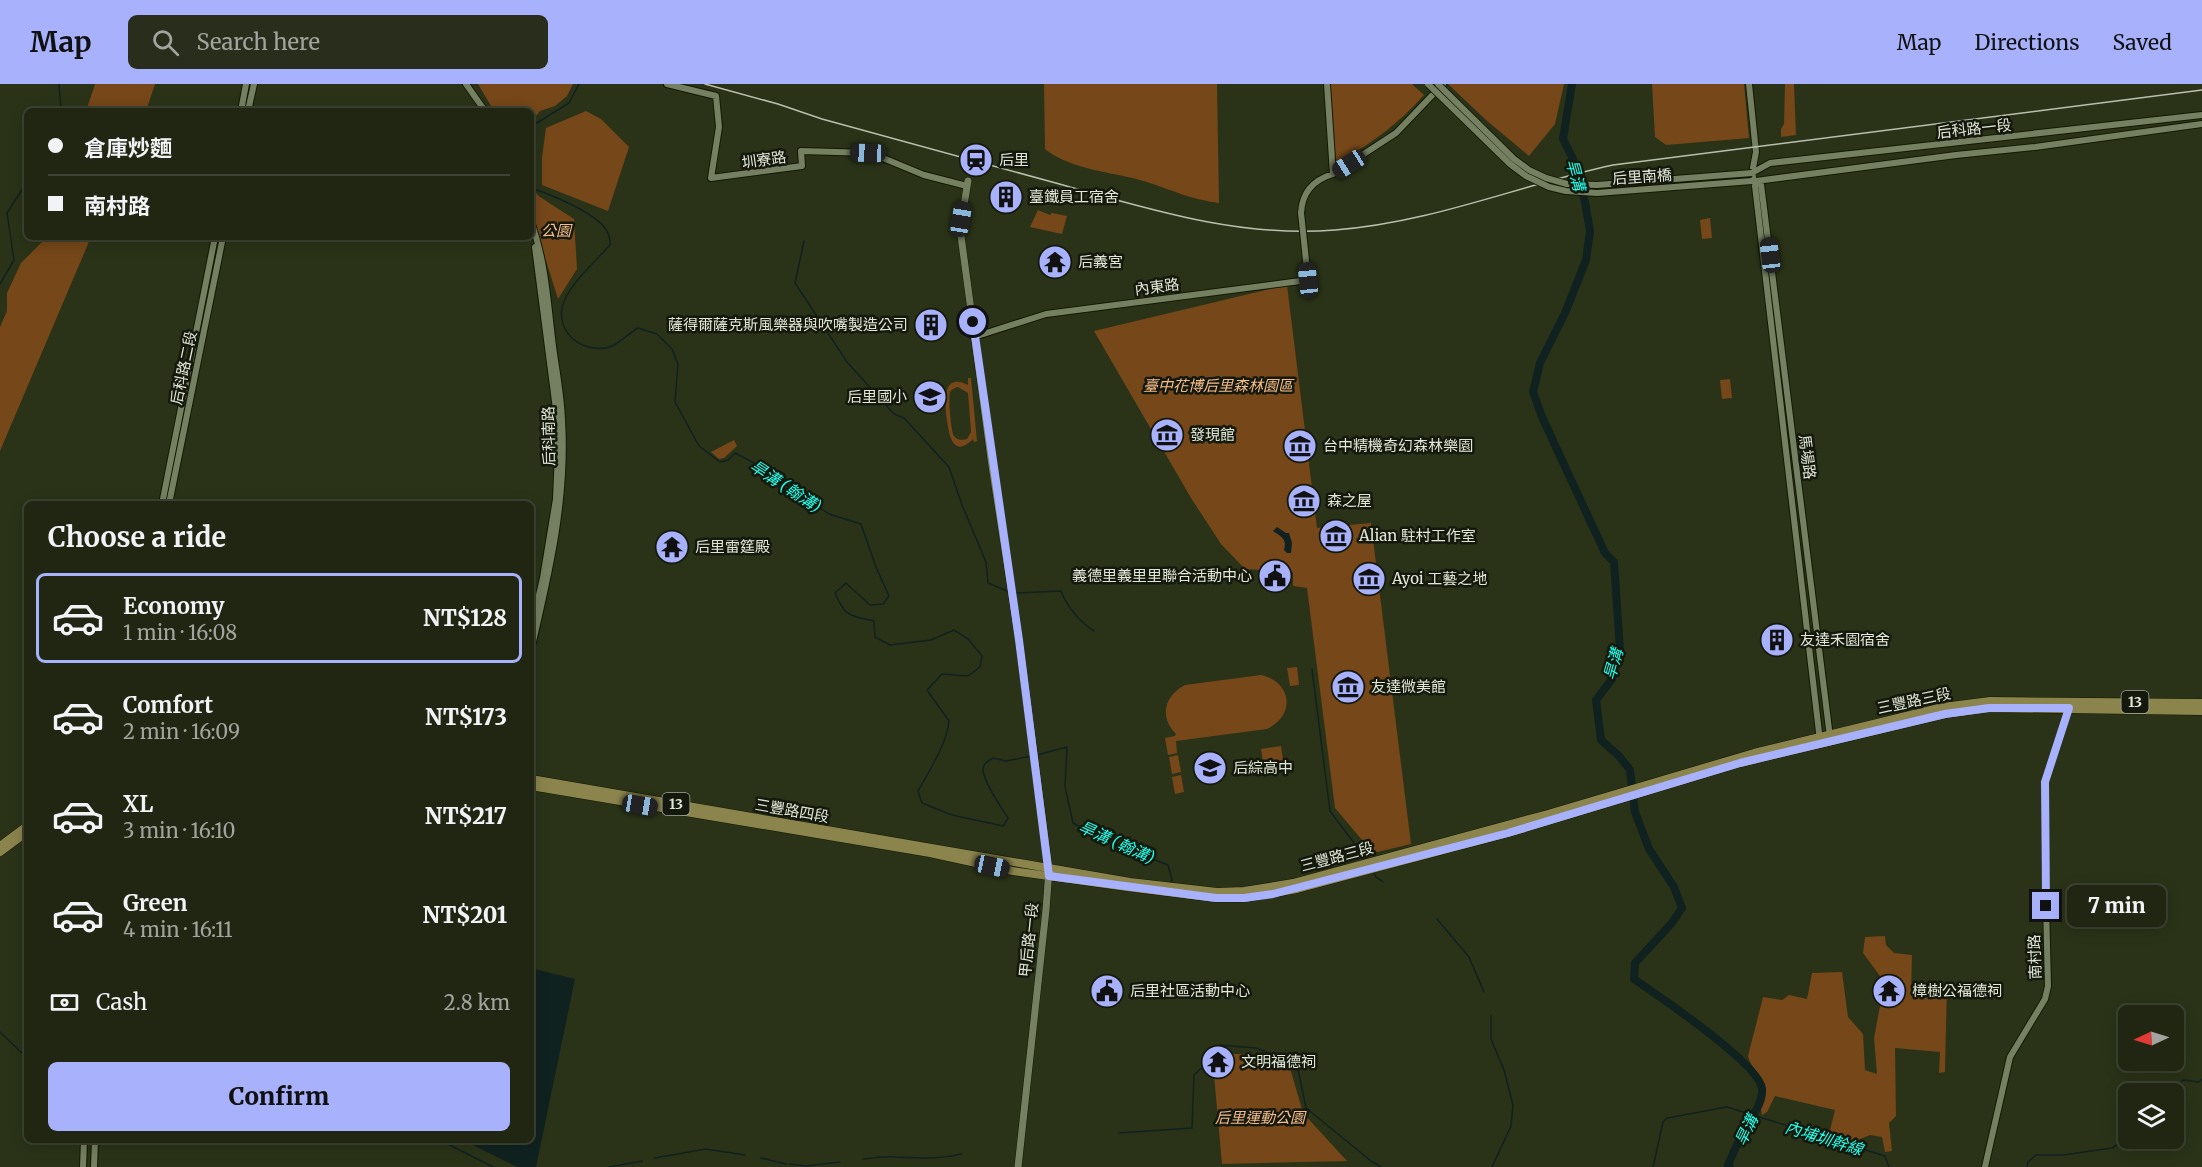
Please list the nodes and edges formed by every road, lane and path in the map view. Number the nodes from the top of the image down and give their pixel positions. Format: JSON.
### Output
{"nodes":[{"id":1,"x":246,"y":84,"type":"edge"},
{"id":2,"x":254,"y":84,"type":"edge"},
{"id":3,"x":466,"y":84,"type":"edge"},
{"id":4,"x":471,"y":84,"type":"edge"},
{"id":5,"x":667,"y":84,"type":"edge"},
{"id":6,"x":1327,"y":84,"type":"edge"},
{"id":7,"x":1428,"y":84,"type":"edge"},
{"id":8,"x":1438,"y":84,"type":"edge"},
{"id":9,"x":1443,"y":84,"type":"edge"},
{"id":10,"x":1749,"y":84,"type":"edge"},
{"id":11,"x":242,"y":108,"type":"edge"},
{"id":12,"x":249,"y":108,"type":"edge"},
{"id":13,"x":485,"y":108,"type":"edge"},
{"id":14,"x":485,"y":108,"type":"edge"},
{"id":15,"x":2202,"y":115,"type":"edge"},
{"id":16,"x":2202,"y":124,"type":"edge"},
{"id":17,"x":1752,"y":173,"type":"junction"},
{"id":18,"x":1333,"y":174,"type":"junction"},
{"id":19,"x":1752,"y":181,"type":"junction"},
{"id":20,"x":968,"y":183,"type":"joint"},
{"id":21,"x":534,"y":232,"type":"edge"},
{"id":22,"x":214,"y":240,"type":"edge"},
{"id":23,"x":222,"y":240,"type":"edge"},
{"id":24,"x":533,"y":240,"type":"edge"},
{"id":25,"x":201,"y":308,"type":"junction"},
{"id":26,"x":208,"y":310,"type":"junction"},
{"id":27,"x":974,"y":337,"type":"junction"},
{"id":28,"x":560,"y":421,"type":"junction"},
{"id":29,"x":167,"y":494,"type":"junction"},
{"id":30,"x":164,"y":501,"type":"edge"},
{"id":31,"x":168,"y":501,"type":"edge"},
{"id":32,"x":545,"y":578,"type":"junction"},
{"id":33,"x":534,"y":618,"type":"edge"},
{"id":34,"x":534,"y":635,"type":"edge"},
{"id":35,"x":2202,"y":704,"type":"edge"},
{"id":36,"x":2069,"y":705,"type":"junction"},
{"id":37,"x":2202,"y":711,"type":"edge"},
{"id":38,"x":1830,"y":738,"type":"junction"},
{"id":39,"x":1820,"y":741,"type":"junction"},
{"id":40,"x":534,"y":780,"type":"edge"},
{"id":41,"x":534,"y":787,"type":"edge"},
{"id":42,"x":24,"y":828,"type":"edge"},
{"id":43,"x":24,"y":834,"type":"edge"},
{"id":44,"x":0,"y":846,"type":"edge"},
{"id":45,"x":0,"y":852,"type":"edge"},
{"id":46,"x":1049,"y":872,"type":"junction"},
{"id":47,"x":84,"y":1143,"type":"edge"},
{"id":48,"x":95,"y":1143,"type":"edge"},
{"id":49,"x":83,"y":1167,"type":"edge"},
{"id":50,"x":94,"y":1167,"type":"edge"},
{"id":51,"x":1018,"y":1167,"type":"edge"},
{"id":52,"x":1985,"y":1167,"type":"edge"}],
"edges":[{"from":1,"to":11,"type":"street"},
{"from":2,"to":12,"type":"street"},
{"from":3,"to":13,"type":"street"},
{"from":4,"to":14,"type":"street"},
{"from":5,"to":20,"type":"street","name":"圳寮路"},
{"from":6,"to":18,"type":"street"},
{"from":7,"to":19,"type":"street","name":"后里南橋","bridge":true},
{"from":8,"to":17,"type":"street","name":"后里南橋","bridge":true},
{"from":9,"to":18,"type":"street"},
{"from":10,"to":17,"type":"street","name":"馬場路"},
{"from":15,"to":17,"type":"street","name":"后科路一段"},
{"from":16,"to":19,"type":"street","name":"后科路一段"},
{"from":17,"to":19,"type":"street","name":"馬場路"},
{"from":18,"to":27,"type":"street","name":"內東路","bridge":true},
{"from":19,"to":38,"type":"street","name":"馬場路"},
{"from":19,"to":39,"type":"street","name":"馬場路"},
{"from":20,"to":27,"type":"main road","name":"甲后路一段"},
{"from":21,"to":28,"type":"street","name":"后科南路"},
{"from":22,"to":25,"type":"street","name":"后科路二段"},
{"from":23,"to":26,"type":"street","name":"后科路二段"},
{"from":24,"to":28,"type":"street","name":"后科南路"},
{"from":25,"to":26,"type":"street"},
{"from":25,"to":29,"type":"street","name":"后科路二段"},
{"from":26,"to":29,"type":"street","name":"后科路二段"},
{"from":27,"to":46,"type":"main road","name":"甲后路一段"},
{"from":28,"to":32,"type":"street","name":"后科南路"},
{"from":29,"to":30,"type":"street","name":"后科路二段"},
{"from":29,"to":31,"type":"street","name":"后科路二段"},
{"from":32,"to":33,"type":"street","name":"后科南路"},
{"from":32,"to":34,"type":"street","name":"后科南路"},
{"from":35,"to":36,"type":"main road","name":"三豐路三段","number":"13"},
{"from":36,"to":37,"type":"main road","name":"三豐路三段","number":"13"},
{"from":36,"to":38,"type":"main road","name":"三豐路三段","number":"13"},
{"from":36,"to":52,"type":"street","name":"南村路"},
{"from":38,"to":39,"type":"main road","name":"三豐路三段","number":"13"},
{"from":39,"to":46,"type":"main road","name":"三豐路三段","number":"13"},
{"from":40,"to":46,"type":"main road","name":"三豐路四段","number":"13"},
{"from":41,"to":46,"type":"main road","name":"三豐路四段","number":"13"},
{"from":42,"to":44,"type":"main road"},
{"from":43,"to":45,"type":"main road"},
{"from":46,"to":51,"type":"main road","name":"甲后路一段"},
{"from":47,"to":49,"type":"street"},
{"from":48,"to":50,"type":"street"}]}
